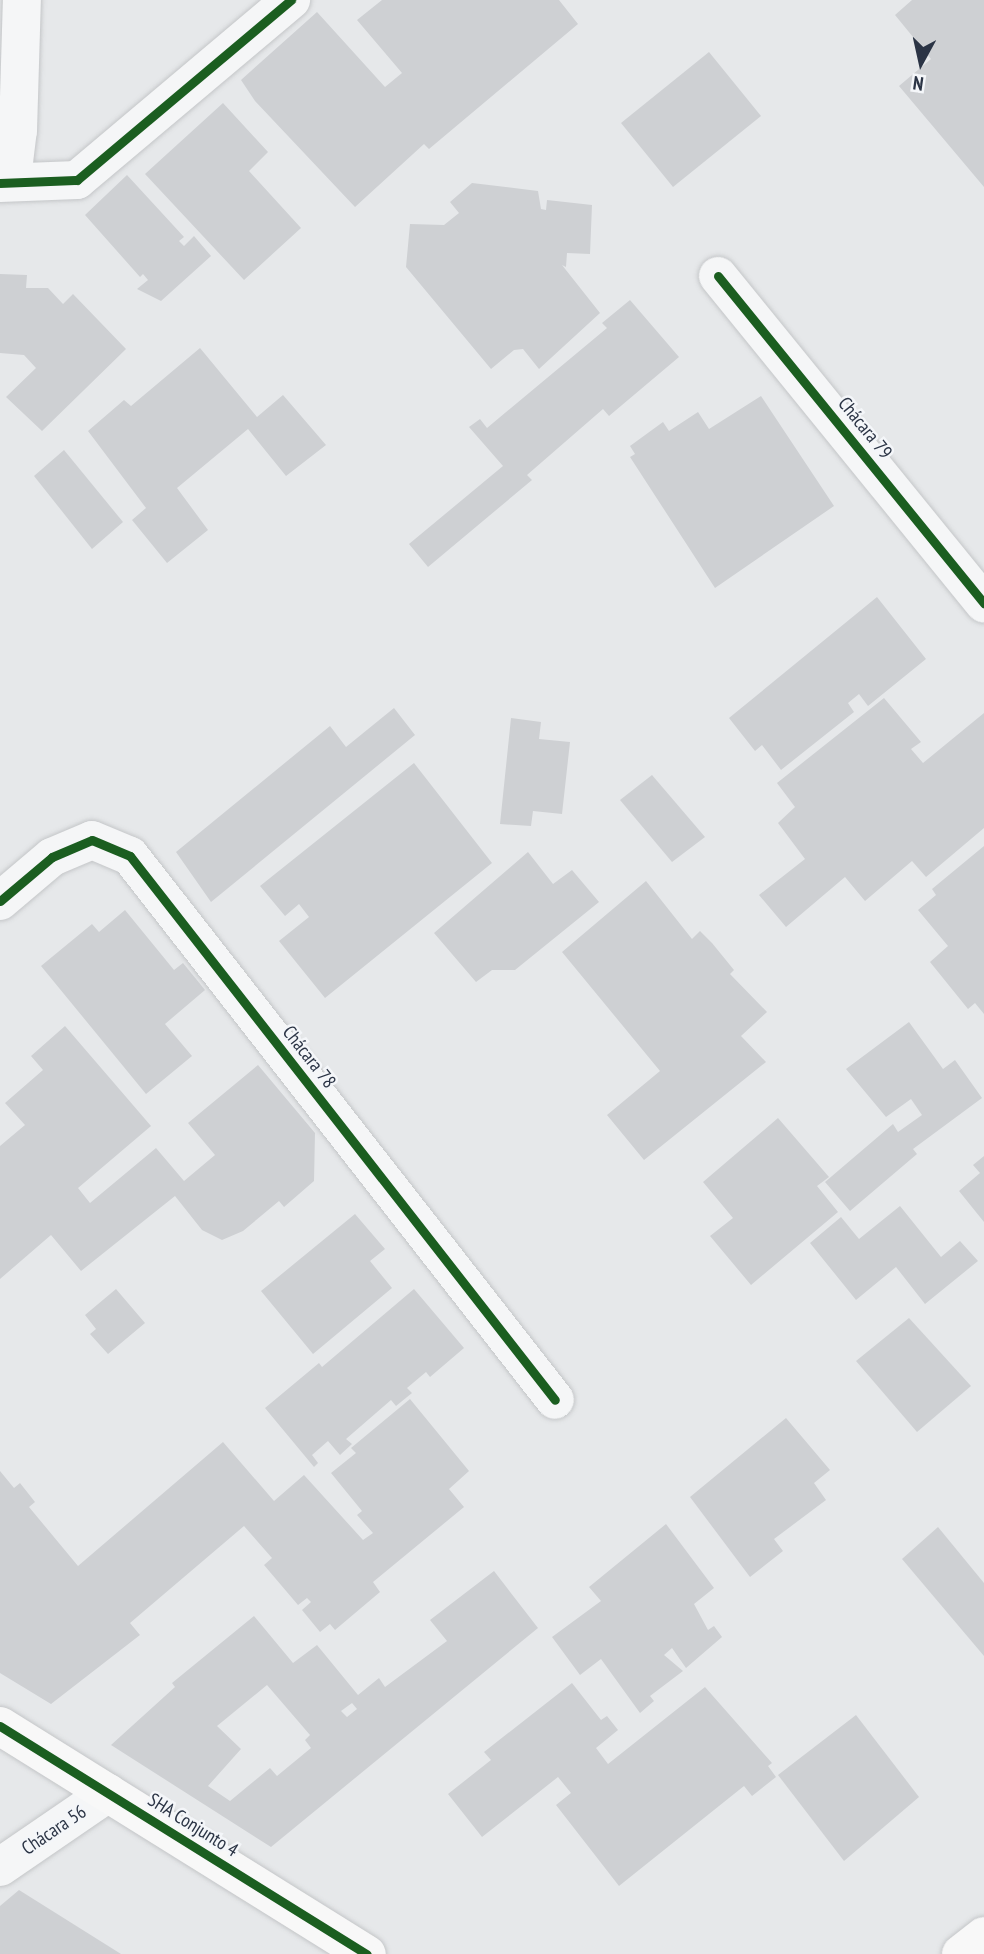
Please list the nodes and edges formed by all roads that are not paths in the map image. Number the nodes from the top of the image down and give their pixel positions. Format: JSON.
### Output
{"nodes":[{"id":1,"x":22,"y":0,"type":"edge"},
{"id":2,"x":291,"y":0,"type":"edge"},
{"id":3,"x":0,"y":181,"type":"edge"},
{"id":4,"x":718,"y":276,"type":"dead end"},
{"id":5,"x":984,"y":603,"type":"edge"},
{"id":6,"x":0,"y":901,"type":"edge"},
{"id":7,"x":555,"y":1400,"type":"dead end"},
{"id":8,"x":0,"y":1726,"type":"edge"},
{"id":9,"x":108,"y":1793,"type":"junction"},
{"id":10,"x":0,"y":1867,"type":"edge"},
{"id":11,"x":984,"y":1936,"type":"edge"},
{"id":12,"x":367,"y":1954,"type":"edge"},
{"id":13,"x":961,"y":1954,"type":"edge"}],
"edges":[{"from":1,"to":3,"type":"street"},
{"from":2,"to":3,"type":"street"},
{"from":4,"to":5,"type":"street","name":"Chácara 79"},
{"from":6,"to":7,"type":"street","name":"Chácara 78"},
{"from":8,"to":9,"type":"street","name":"SHA Conjunto 4"},
{"from":9,"to":10,"type":"street","name":"Chácara 56"},
{"from":9,"to":12,"type":"street","name":"SHA Conjunto 4"},
{"from":11,"to":13,"type":"street"}]}
